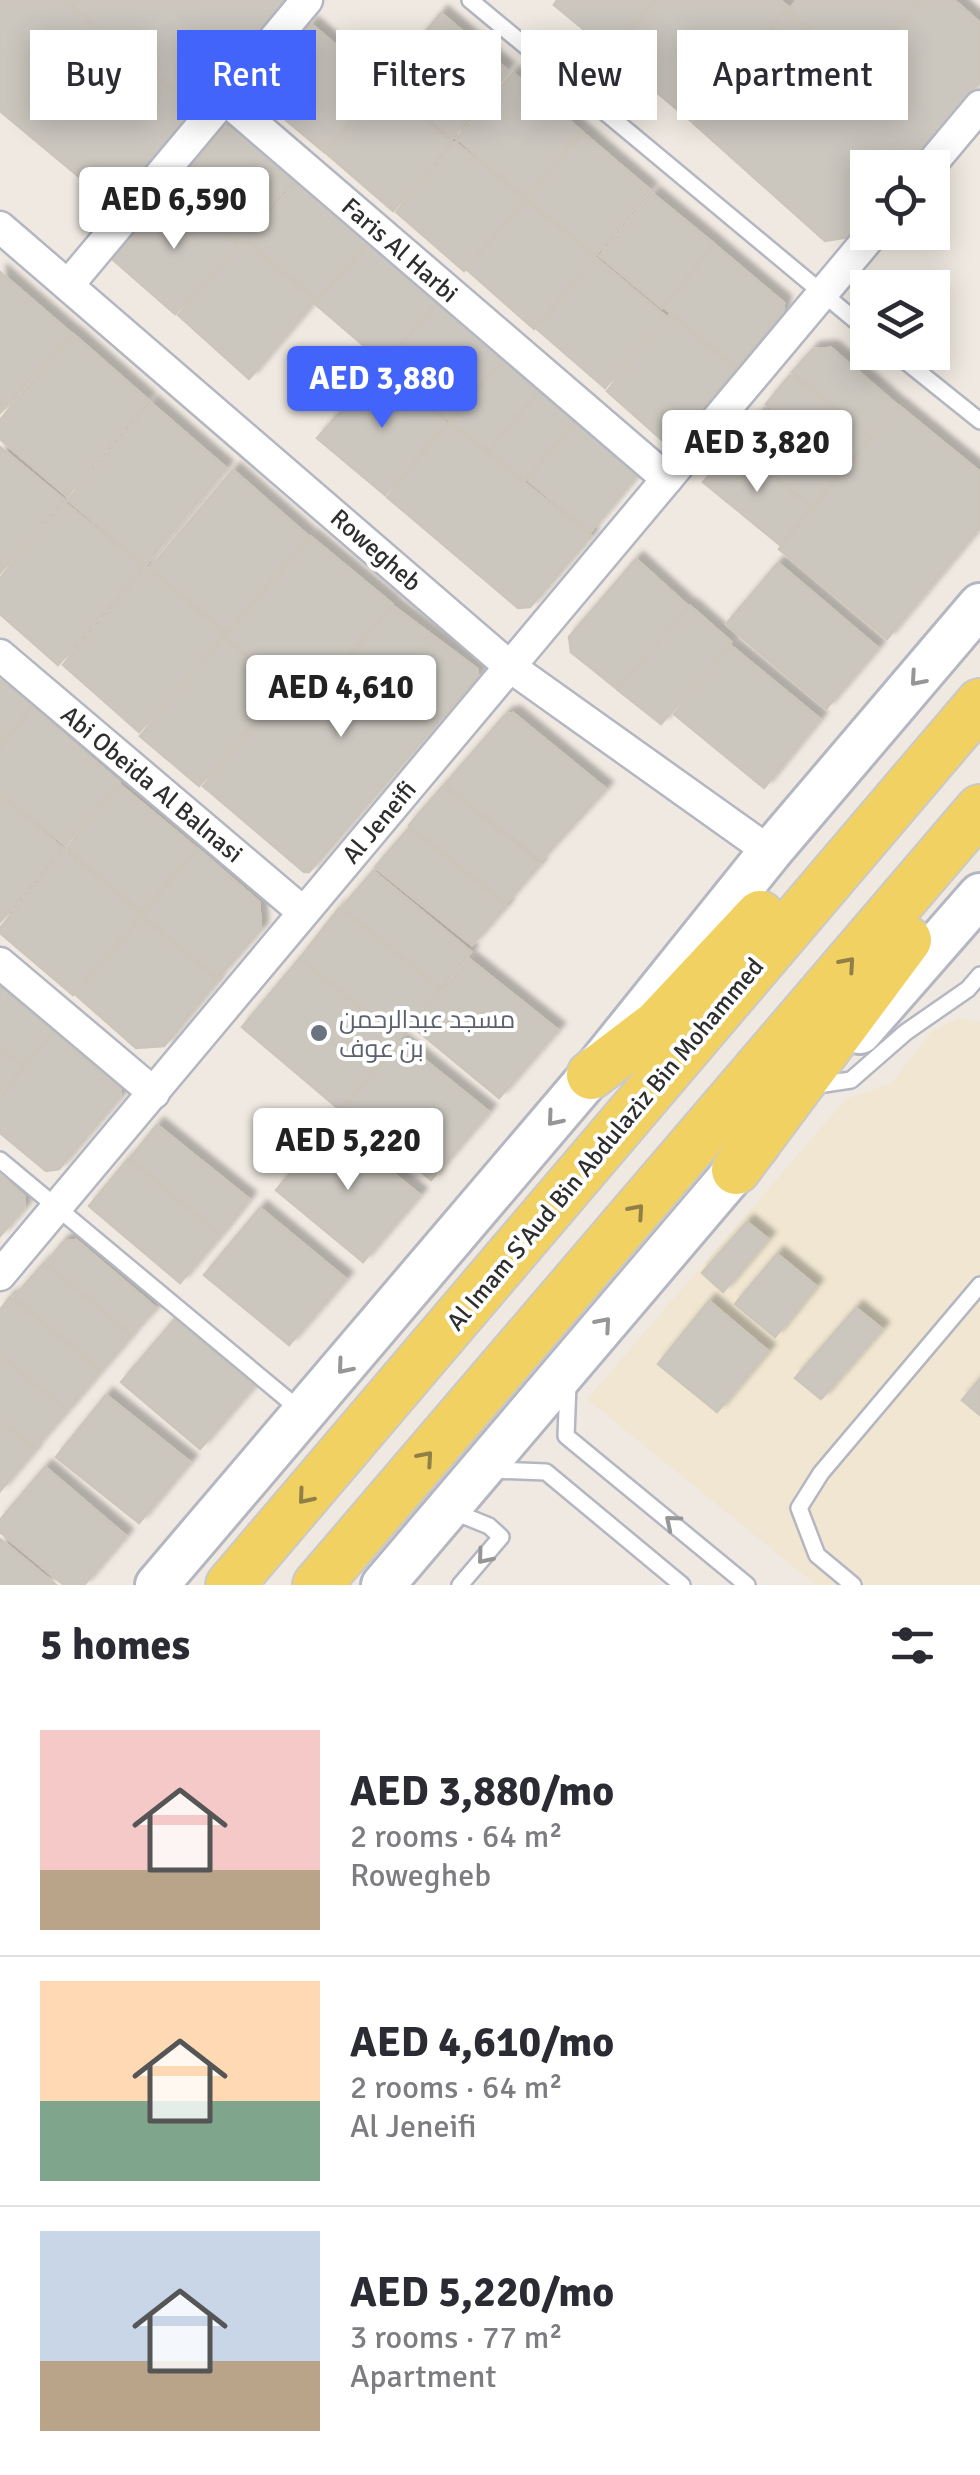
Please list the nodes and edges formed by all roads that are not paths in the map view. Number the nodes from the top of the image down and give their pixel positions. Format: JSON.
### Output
{"nodes":[{"id":1,"x":307,"y":0,"type":"edge"},
{"id":2,"x":470,"y":0,"type":"edge"},
{"id":3,"x":282,"y":30,"type":"edge"},
{"id":4,"x":980,"y":106,"type":"edge"},
{"id":5,"x":206,"y":120,"type":"edge"},
{"id":6,"x":250,"y":120,"type":"edge"},
{"id":7,"x":943,"y":150,"type":"edge"},
{"id":8,"x":0,"y":227,"type":"edge"},
{"id":9,"x":859,"y":250,"type":"edge"},
{"id":10,"x":70,"y":284,"type":"junction"},
{"id":11,"x":822,"y":294,"type":"junction"},
{"id":12,"x":850,"y":317,"type":"edge"},
{"id":13,"x":916,"y":370,"type":"edge"},
{"id":14,"x":980,"y":422,"type":"edge"},
{"id":15,"x":667,"y":479,"type":"junction"},
{"id":16,"x":980,"y":605,"type":"edge"},
{"id":17,"x":0,"y":655,"type":"edge"},
{"id":18,"x":509,"y":666,"type":"junction"},
{"id":19,"x":968,"y":717,"type":"edge"},
{"id":20,"x":980,"y":810,"type":"edge"},
{"id":21,"x":980,"y":846,"type":"edge"},
{"id":22,"x":770,"y":852,"type":"junction"},
{"id":23,"x":980,"y":895,"type":"edge"},
{"id":24,"x":304,"y":912,"type":"junction"},
{"id":25,"x":0,"y":963,"type":"edge"},
{"id":26,"x":980,"y":975,"type":"edge"},
{"id":27,"x":974,"y":994,"type":"edge"},
{"id":28,"x":591,"y":1076,"type":"junction"},
{"id":29,"x":807,"y":1087,"type":"junction"},
{"id":30,"x":154,"y":1094,"type":"junction"},
{"id":31,"x":0,"y":1160,"type":"edge"},
{"id":32,"x":736,"y":1170,"type":"junction"},
{"id":33,"x":58,"y":1208,"type":"junction"},
{"id":34,"x":0,"y":1275,"type":"edge"},
{"id":35,"x":980,"y":1285,"type":"edge"},
{"id":36,"x":569,"y":1364,"type":"junction"},
{"id":37,"x":304,"y":1414,"type":"junction"},
{"id":38,"x":478,"y":1470,"type":"junction"},
{"id":39,"x":430,"y":1530,"type":"junction"},
{"id":40,"x":157,"y":1585,"type":"edge"},
{"id":41,"x":230,"y":1585,"type":"edge"},
{"id":42,"x":317,"y":1585,"type":"edge"},
{"id":43,"x":383,"y":1585,"type":"edge"},
{"id":44,"x":460,"y":1585,"type":"edge"},
{"id":45,"x":682,"y":1585,"type":"edge"},
{"id":46,"x":747,"y":1585,"type":"edge"},
{"id":47,"x":853,"y":1585,"type":"edge"}],
"edges":[{"from":1,"to":3,"type":"street"},
{"from":2,"to":11,"type":"lane"},
{"from":4,"to":7,"type":"street"},
{"from":5,"to":10,"type":"street"},
{"from":6,"to":15,"type":"street","name":"Faris Al Harbi"},
{"from":8,"to":10,"type":"street","name":"Rowegheb"},
{"from":9,"to":11,"type":"street","name":"Al Jeneifi"},
{"from":10,"to":18,"type":"street","name":"Rowegheb"},
{"from":11,"to":12,"type":"lane"},
{"from":11,"to":15,"type":"street","name":"Al Jeneifi"},
{"from":13,"to":14,"type":"lane"},
{"from":15,"to":18,"type":"street","name":"Al Jeneifi"},
{"from":16,"to":22,"type":"street","one_way":true},
{"from":17,"to":24,"type":"street","name":"Abi Obeida Al Balnasi"},
{"from":18,"to":22,"type":"street","name":"Rowegheb"},
{"from":18,"to":24,"type":"street","name":"Al Jeneifi"},
{"from":19,"to":28,"type":"main road"},
{"from":19,"to":41,"type":"main road","name":"Al Imam S'Aud Bin Abdulaziz Bin Mohammed","one_way":true},
{"from":42,"to":20,"type":"main road","one_way":true},
{"from":21,"to":32,"type":"main road"},
{"from":22,"to":28,"type":"street"},
{"from":23,"to":29,"type":"street"},
{"from":24,"to":30,"type":"street","name":"Al Jeneifi"},
{"from":25,"to":30,"type":"street"},
{"from":26,"to":27,"type":"lane"},
{"from":27,"to":29,"type":"lane"},
{"from":28,"to":37,"type":"street","one_way":true},
{"from":29,"to":32,"type":"street"},
{"from":30,"to":33,"type":"street","name":"Al Jeneifi"},
{"from":31,"to":33,"type":"lane"},
{"from":36,"to":32,"type":"street","one_way":true},
{"from":33,"to":34,"type":"street","name":"Al Jeneifi"},
{"from":33,"to":37,"type":"lane"},
{"from":35,"to":47,"type":"lane"},
{"from":36,"to":38,"type":"street"},
{"from":46,"to":36,"type":"lane","one_way":true},
{"from":37,"to":40,"type":"street"},
{"from":38,"to":39,"type":"street"},
{"from":38,"to":45,"type":"lane"},
{"from":39,"to":43,"type":"street"},
{"from":39,"to":44,"type":"lane","one_way":true}]}
